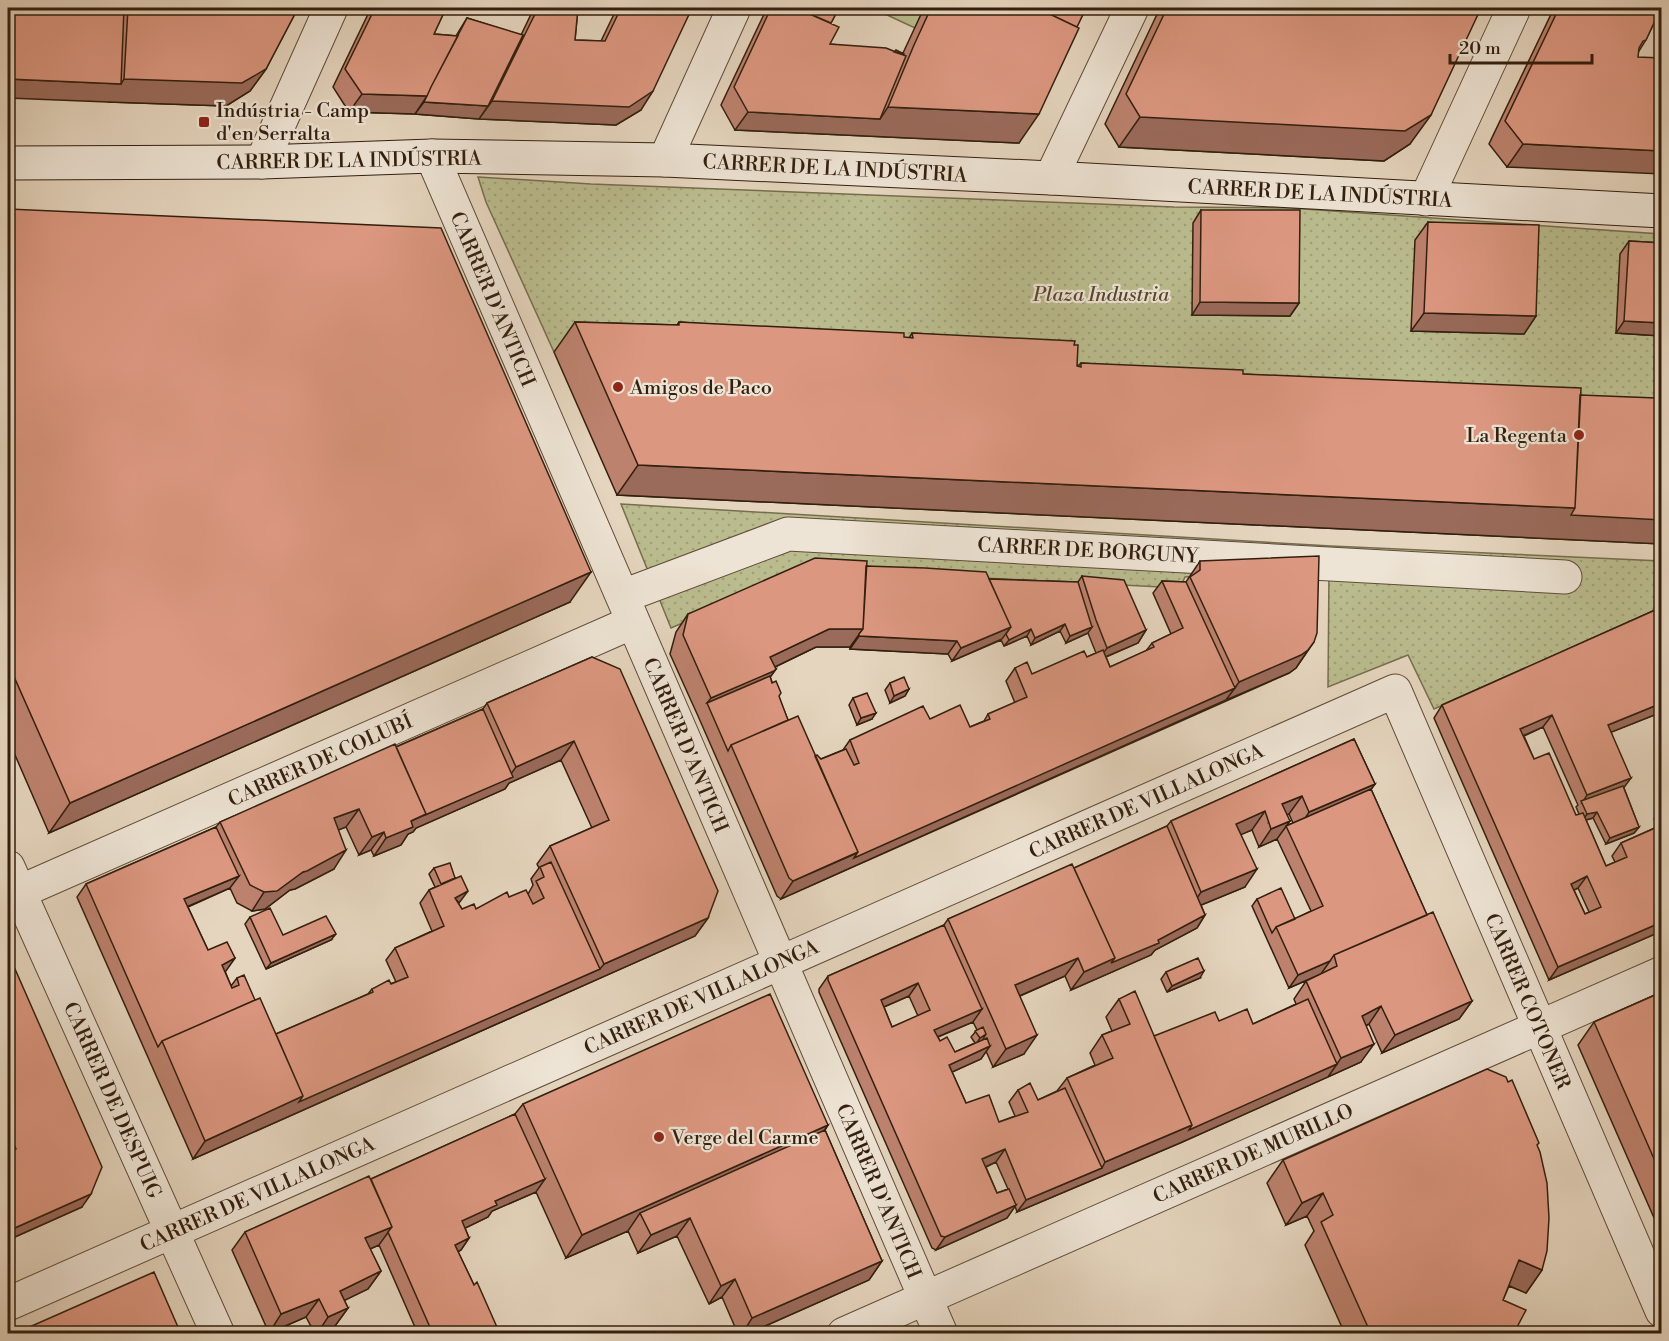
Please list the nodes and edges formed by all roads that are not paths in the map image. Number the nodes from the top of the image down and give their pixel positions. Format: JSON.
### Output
{"nodes":[{"id":1,"x":331,"y":8,"type":"edge"},
{"id":2,"x":734,"y":8,"type":"edge"},
{"id":3,"x":1132,"y":8,"type":"edge"},
{"id":4,"x":1515,"y":8,"type":"edge"},
{"id":5,"x":432,"y":156,"type":"junction"},
{"id":6,"x":665,"y":160,"type":"junction"},
{"id":7,"x":262,"y":162,"type":"junction"},
{"id":8,"x":8,"y":163,"type":"edge"},
{"id":9,"x":1052,"y":178,"type":"junction"},
{"id":10,"x":1426,"y":198,"type":"junction"},
{"id":11,"x":1662,"y":211,"type":"edge"},
{"id":12,"x":1564,"y":577,"type":"dead end"},
{"id":13,"x":628,"y":611,"type":"junction"},
{"id":14,"x":1395,"y":691,"type":"joint"},
{"id":15,"x":11,"y":886,"type":"edge"},
{"id":16,"x":780,"y":962,"type":"junction"},
{"id":17,"x":1662,"y":973,"type":"edge"},
{"id":18,"x":1539,"y":1027,"type":"junction"},
{"id":19,"x":172,"y":1231,"type":"junction"},
{"id":20,"x":926,"y":1298,"type":"junction"},
{"id":21,"x":8,"y":1304,"type":"edge"},
{"id":22,"x":1662,"y":1311,"type":"edge"},
{"id":23,"x":218,"y":1334,"type":"edge"},
{"id":24,"x":844,"y":1334,"type":"edge"},
{"id":25,"x":941,"y":1334,"type":"edge"}],
"edges":[{"from":1,"to":7,"type":"street"},
{"from":2,"to":6,"type":"street"},
{"from":3,"to":9,"type":"street"},
{"from":4,"to":10,"type":"street"},
{"from":5,"to":6,"type":"street","name":"CARRER DE LA INDÚSTRIA"},
{"from":5,"to":7,"type":"street","name":"CARRER DE LA INDÚSTRIA"},
{"from":5,"to":13,"type":"street","name":"CARRER D'ANTICH"},
{"from":6,"to":9,"type":"street","name":"CARRER DE LA INDÚSTRIA"},
{"from":7,"to":8,"type":"street","name":"CARRER DE LA INDÚSTRIA"},
{"from":9,"to":10,"type":"street","name":"CARRER DE LA INDÚSTRIA"},
{"from":10,"to":11,"type":"street","name":"CARRER DE LA INDÚSTRIA"},
{"from":12,"to":13,"type":"street","name":"CARRER DE BORGUNY"},
{"from":13,"to":15,"type":"street","name":"CARRER DE COLUBÍ"},
{"from":13,"to":16,"type":"street","name":"CARRER D'ANTICH"},
{"from":14,"to":16,"type":"street","name":"CARRER DE VILLALONGA"},
{"from":14,"to":18,"type":"street","name":"CARRER COTONER"},
{"from":15,"to":19,"type":"street","name":"CARRER DE DESPUIG"},
{"from":16,"to":19,"type":"street","name":"CARRER DE VILLALONGA"},
{"from":16,"to":20,"type":"street","name":"CARRER D'ANTICH"},
{"from":17,"to":18,"type":"street","name":"CARRER DE MURILLO"},
{"from":18,"to":20,"type":"street","name":"CARRER DE MURILLO"},
{"from":18,"to":22,"type":"street","name":"CARRER COTONER"},
{"from":19,"to":21,"type":"street","name":"CARRER DE VILLALONGA"},
{"from":19,"to":23,"type":"street","name":"CARRER DE DESPUIG"},
{"from":20,"to":24,"type":"street","name":"CARRER DE MURILLO"},
{"from":20,"to":25,"type":"street","name":"CARRER D'ANTICH"}]}
